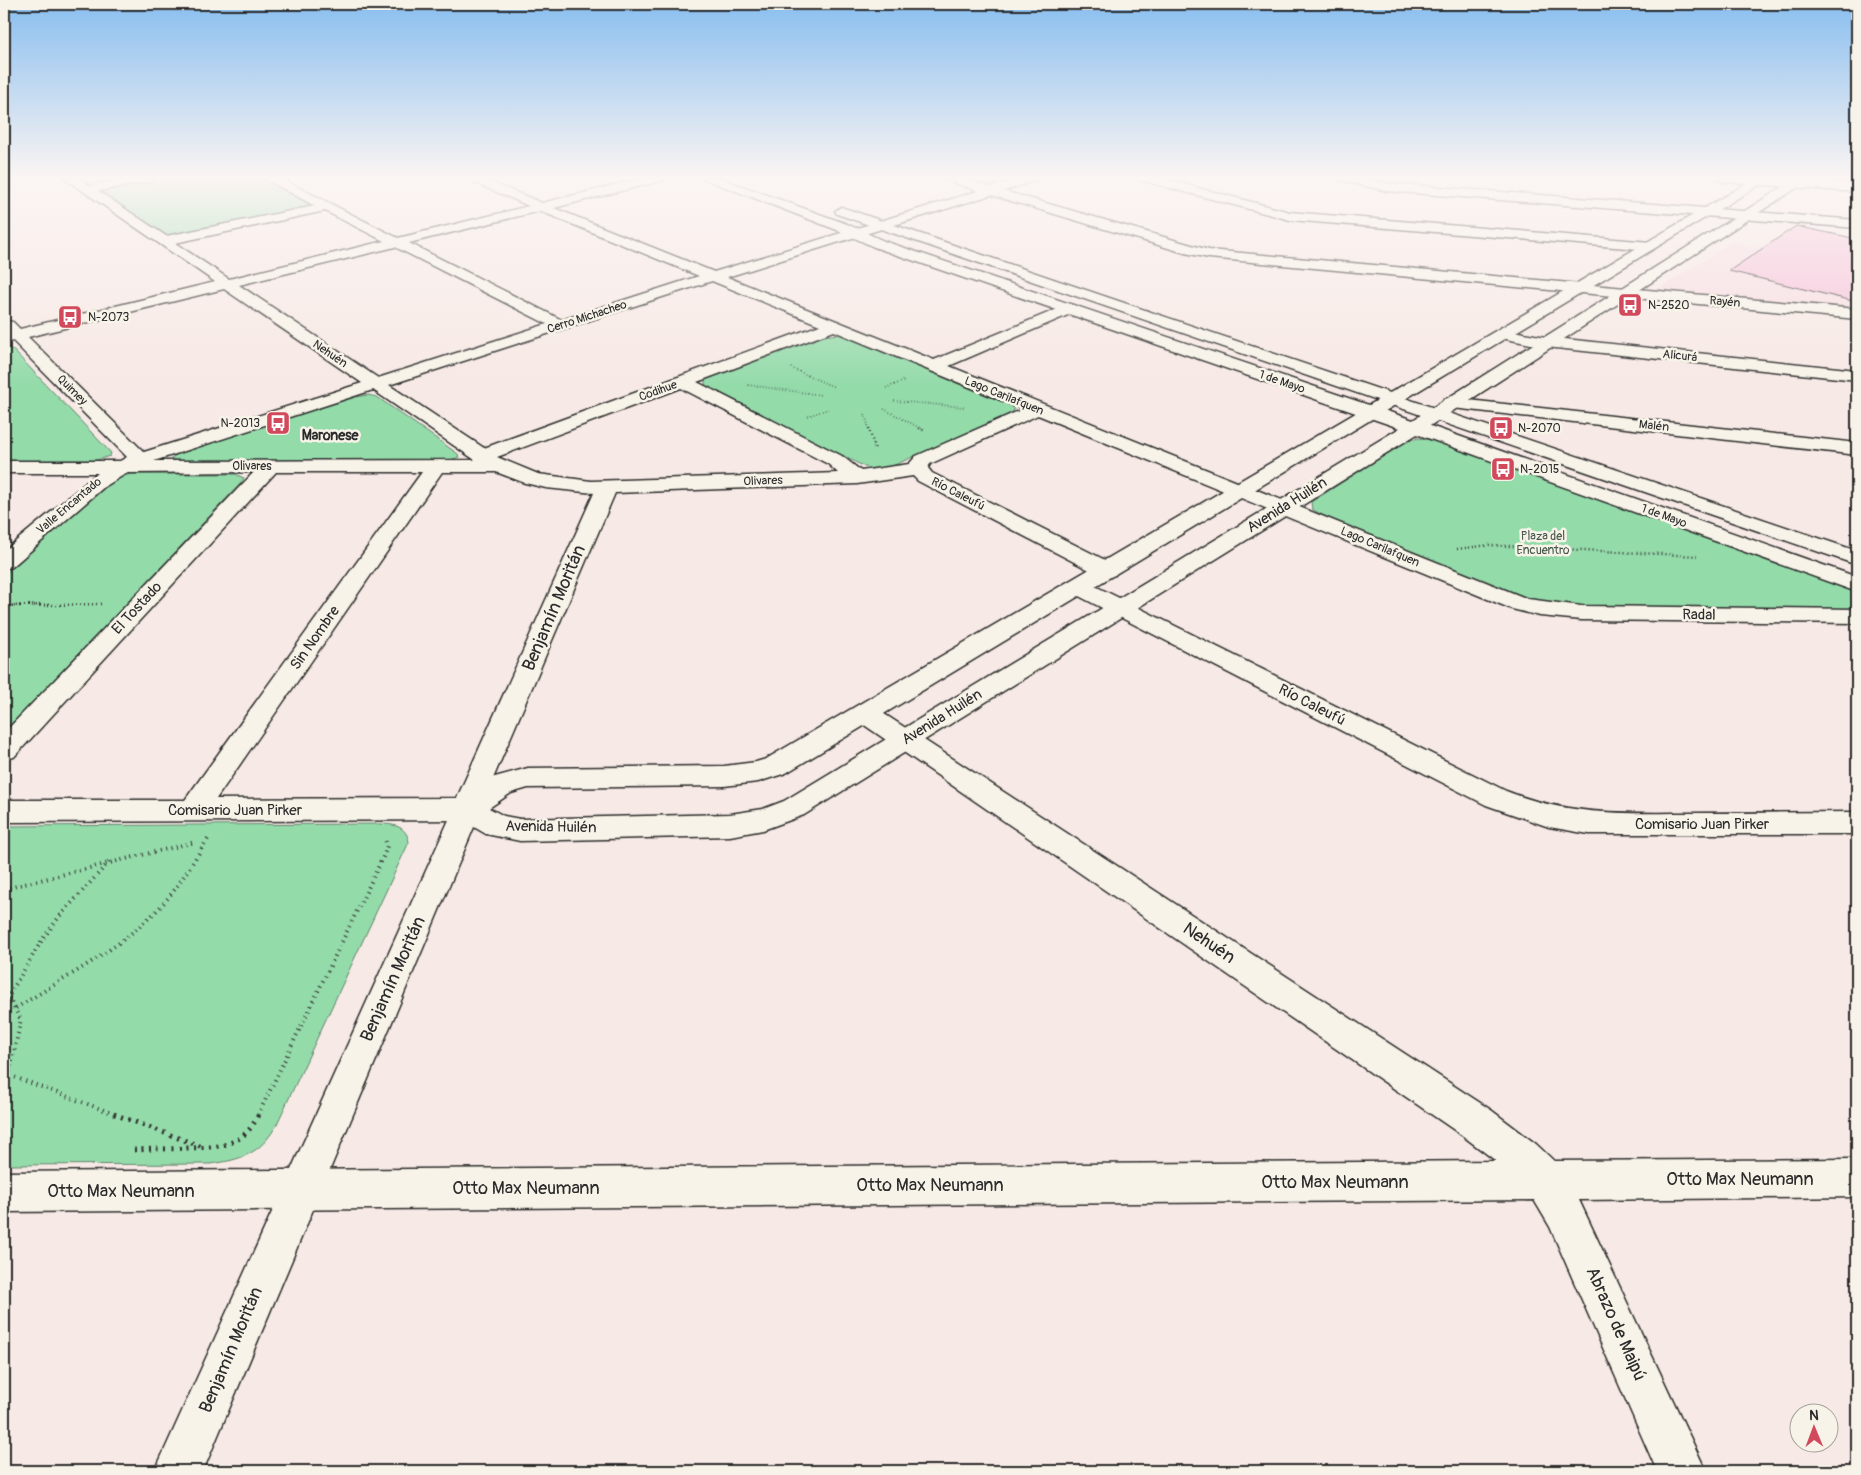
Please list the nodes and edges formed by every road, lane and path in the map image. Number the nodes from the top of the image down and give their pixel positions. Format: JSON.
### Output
{"nodes":[{"id":1,"x":172,"y":247,"type":"edge"},
{"id":2,"x":381,"y":247,"type":"edge"},
{"id":3,"x":405,"y":247,"type":"edge"},
{"id":4,"x":638,"y":247,"type":"edge"},
{"id":5,"x":807,"y":247,"type":"edge"},
{"id":6,"x":886,"y":247,"type":"edge"},
{"id":7,"x":947,"y":247,"type":"edge"},
{"id":8,"x":1176,"y":247,"type":"edge"},
{"id":9,"x":1650,"y":247,"type":"edge"},
{"id":10,"x":1697,"y":247,"type":"edge"},
{"id":11,"x":712,"y":277,"type":"junction"},
{"id":12,"x":226,"y":284,"type":"junction"},
{"id":13,"x":1580,"y":288,"type":"junction"},
{"id":14,"x":1625,"y":293,"type":"junction"},
{"id":15,"x":1070,"y":309,"type":"junction"},
{"id":16,"x":1857,"y":314,"type":"edge"},
{"id":17,"x":4,"y":321,"type":"edge"},
{"id":18,"x":560,"y":325,"type":"junction"},
{"id":19,"x":833,"y":326,"type":"junction"},
{"id":20,"x":1502,"y":334,"type":"junction"},
{"id":21,"x":10,"y":337,"type":"edge"},
{"id":22,"x":1546,"y":342,"type":"junction"},
{"id":23,"x":788,"y":366,"type":"dead end"},
{"id":24,"x":932,"y":367,"type":"junction"},
{"id":25,"x":1857,"y":375,"type":"edge"},
{"id":26,"x":683,"y":382,"type":"junction"},
{"id":27,"x":375,"y":384,"type":"junction"},
{"id":28,"x":746,"y":385,"type":"dead end"},
{"id":29,"x":834,"y":387,"type":"dead end"},
{"id":30,"x":822,"y":395,"type":"dead end"},
{"id":31,"x":1393,"y":399,"type":"junction"},
{"id":32,"x":894,"y":401,"type":"dead end"},
{"id":33,"x":972,"y":407,"type":"dead end"},
{"id":34,"x":884,"y":409,"type":"dead end"},
{"id":35,"x":1037,"y":409,"type":"junction"},
{"id":36,"x":1371,"y":412,"type":"junction"},
{"id":37,"x":866,"y":414,"type":"dead end"},
{"id":38,"x":1434,"y":415,"type":"junction"},
{"id":39,"x":925,"y":431,"type":"dead end"},
{"id":40,"x":1857,"y":449,"type":"edge"},
{"id":41,"x":876,"y":455,"type":"dead end"},
{"id":42,"x":482,"y":456,"type":"junction"},
{"id":43,"x":131,"y":463,"type":"junction"},
{"id":44,"x":271,"y":466,"type":"junction"},
{"id":45,"x":436,"y":466,"type":"junction"},
{"id":46,"x":499,"y":466,"type":"junction"},
{"id":47,"x":4,"y":467,"type":"edge"},
{"id":48,"x":918,"y":469,"type":"junction"},
{"id":49,"x":857,"y":478,"type":"junction"},
{"id":50,"x":607,"y":487,"type":"junction"},
{"id":51,"x":1239,"y":492,"type":"junction"},
{"id":52,"x":1284,"y":507,"type":"junction"},
{"id":53,"x":1450,"y":551,"type":"dead end"},
{"id":54,"x":1707,"y":557,"type":"dead end"},
{"id":55,"x":1857,"y":558,"type":"edge"},
{"id":56,"x":4,"y":562,"type":"edge"},
{"id":57,"x":1107,"y":570,"type":"junction"},
{"id":58,"x":1857,"y":585,"type":"edge"},
{"id":59,"x":1080,"y":587,"type":"junction"},
{"id":60,"x":110,"y":604,"type":"dead end"},
{"id":61,"x":4,"y":606,"type":"edge"},
{"id":62,"x":1121,"y":608,"type":"junction"},
{"id":63,"x":1540,"y":609,"type":"joint"},
{"id":64,"x":1857,"y":616,"type":"edge"},
{"id":65,"x":866,"y":714,"type":"junction"},
{"id":66,"x":905,"y":740,"type":"junction"},
{"id":67,"x":4,"y":750,"type":"edge"},
{"id":68,"x":467,"y":809,"type":"junction"},
{"id":69,"x":4,"y":811,"type":"edge"},
{"id":70,"x":1548,"y":818,"type":"joint"},
{"id":71,"x":198,"y":823,"type":"junction"},
{"id":72,"x":1857,"y":823,"type":"edge"},
{"id":73,"x":382,"y":836,"type":"dead end"},
{"id":74,"x":208,"y":838,"type":"junction"},
{"id":75,"x":109,"y":862,"type":"junction"},
{"id":76,"x":4,"y":889,"type":"edge"},
{"id":77,"x":4,"y":988,"type":"edge"},
{"id":78,"x":8,"y":997,"type":"junction"},
{"id":79,"x":4,"y":1004,"type":"edge"},
{"id":80,"x":16,"y":1008,"type":"junction"},
{"id":81,"x":208,"y":1149,"type":"junction"},
{"id":82,"x":130,"y":1150,"type":"dead end"},
{"id":83,"x":1857,"y":1178,"type":"edge"},
{"id":84,"x":1545,"y":1180,"type":"junction"},
{"id":85,"x":301,"y":1190,"type":"junction"},
{"id":86,"x":4,"y":1192,"type":"edge"},
{"id":87,"x":179,"y":1471,"type":"edge"},
{"id":88,"x":1682,"y":1471,"type":"edge"}],
"edges":[{"from":1,"to":12,"type":"street","name":"Nehuén"},
{"from":2,"to":12,"type":"street"},
{"from":3,"to":18,"type":"street"},
{"from":4,"to":11,"type":"street","name":"Lago Carilafquen"},
{"from":5,"to":11,"type":"street","name":"Cerro Michacheo"},
{"from":6,"to":15,"type":"street","name":"1 de Mayo"},
{"from":7,"to":31,"type":"street","name":"1 de Mayo"},
{"from":8,"to":13,"type":"street","name":"Rayén"},
{"from":9,"to":13,"type":"street"},
{"from":10,"to":14,"type":"street","name":"Avenida Huilén"},
{"from":11,"to":18,"type":"street","name":"Cerro Michacheo"},
{"from":11,"to":19,"type":"street","name":"Lago Carilafquen"},
{"from":12,"to":21,"type":"street"},
{"from":12,"to":27,"type":"street","name":"Nehuén"},
{"from":13,"to":14,"type":"street","name":"Rayén"},
{"from":13,"to":20,"type":"street"},
{"from":14,"to":16,"type":"street","name":"Rayén"},
{"from":14,"to":22,"type":"street","name":"Avenida Huilén"},
{"from":15,"to":24,"type":"street"},
{"from":15,"to":36,"type":"street","name":"1 de Mayo"},
{"from":17,"to":21,"type":"street","name":"Quimey"},
{"from":18,"to":27,"type":"street","name":"Cerro Michacheo"},
{"from":19,"to":24,"type":"street","name":"Lago Carilafquen"},
{"from":19,"to":26,"type":"street","name":"Codihue"},
{"from":20,"to":22,"type":"street","name":"Alicurá"},
{"from":20,"to":31,"type":"street"},
{"from":21,"to":43,"type":"street","name":"Quimey"},
{"from":22,"to":25,"type":"street","name":"Alicurá"},
{"from":22,"to":38,"type":"street","name":"Avenida Huilén"},
{"from":23,"to":29,"type":"path"},
{"from":24,"to":35,"type":"street","name":"Lago Carilafquen"},
{"from":26,"to":42,"type":"street","name":"Codihue"},
{"from":26,"to":49,"type":"street"},
{"from":27,"to":42,"type":"street","name":"Nehuén"},
{"from":27,"to":43,"type":"street","name":"Cerro Michacheo"},
{"from":28,"to":30,"type":"path"},
{"from":31,"to":36,"type":"street"},
{"from":31,"to":38,"type":"street","name":"1 de Mayo"},
{"from":32,"to":33,"type":"path"},
{"from":34,"to":39,"type":"path"},
{"from":35,"to":48,"type":"street"},
{"from":35,"to":51,"type":"street","name":"Lago Carilafquen"},
{"from":36,"to":38,"type":"street","name":"1 de Mayo"},
{"from":36,"to":51,"type":"street"},
{"from":37,"to":41,"type":"path"},
{"from":38,"to":40,"type":"street","name":"Malén"},
{"from":38,"to":52,"type":"street","name":"Avenida Huilén"},
{"from":38,"to":55,"type":"street","name":"1 de Mayo"},
{"from":38,"to":58,"type":"street","name":"1 de Mayo"},
{"from":42,"to":46,"type":"street","name":"Nehuén"},
{"from":43,"to":44,"type":"street","name":"Olivares"},
{"from":43,"to":47,"type":"street","name":"Olivares"},
{"from":43,"to":56,"type":"street","name":"Valle Encantado"},
{"from":44,"to":45,"type":"street","name":"Olivares"},
{"from":44,"to":67,"type":"street","name":"El Tostado"},
{"from":45,"to":46,"type":"street","name":"Olivares"},
{"from":45,"to":71,"type":"street","name":"Sin Nombre"},
{"from":46,"to":50,"type":"street","name":"Nehuén"},
{"from":48,"to":49,"type":"street","name":"Olivares"},
{"from":48,"to":57,"type":"street","name":"Río Caleufú"},
{"from":49,"to":50,"type":"street","name":"Olivares"},
{"from":50,"to":68,"type":"street","name":"Benjamín Moritán"},
{"from":51,"to":52,"type":"street","name":"Lago Carilafquen"},
{"from":51,"to":57,"type":"street"},
{"from":52,"to":62,"type":"street","name":"Avenida Huilén"},
{"from":52,"to":63,"type":"street","name":"Lago Carilafquen"},
{"from":53,"to":54,"type":"path"},
{"from":57,"to":59,"type":"street"},
{"from":59,"to":62,"type":"street","name":"Río Caleufú"},
{"from":59,"to":65,"type":"street"},
{"from":60,"to":61,"type":"path"},
{"from":62,"to":66,"type":"street","name":"Avenida Huilén"},
{"from":62,"to":70,"type":"street","name":"Río Caleufú"},
{"from":63,"to":64,"type":"street","name":"Radal"},
{"from":65,"to":66,"type":"street","name":"Nehuén"},
{"from":65,"to":68,"type":"street"},
{"from":66,"to":68,"type":"street","name":"Avenida Huilén"},
{"from":66,"to":84,"type":"street","name":"Nehuén"},
{"from":68,"to":71,"type":"street","name":"Comisario Juan Pirker"},
{"from":68,"to":85,"type":"street","name":"Benjamín Moritán"},
{"from":69,"to":71,"type":"street","name":"Comisario Juan Pirker"},
{"from":70,"to":72,"type":"street","name":"Comisario Juan Pirker"},
{"from":71,"to":74,"type":"path"},
{"from":73,"to":81,"type":"path"},
{"from":74,"to":75,"type":"path"},
{"from":74,"to":80,"type":"path"},
{"from":75,"to":76,"type":"path"},
{"from":75,"to":78,"type":"path"},
{"from":77,"to":78,"type":"path"},
{"from":78,"to":79,"type":"path"},
{"from":78,"to":80,"type":"path"},
{"from":80,"to":81,"type":"path"},
{"from":81,"to":82,"type":"path"},
{"from":83,"to":84,"type":"street","name":"Otto Max Neumann"},
{"from":84,"to":85,"type":"street","name":"Otto Max Neumann"},
{"from":84,"to":88,"type":"street","name":"Abrazo de Maipú"},
{"from":85,"to":86,"type":"street","name":"Otto Max Neumann"},
{"from":85,"to":87,"type":"street","name":"Benjamín Moritán"}]}
